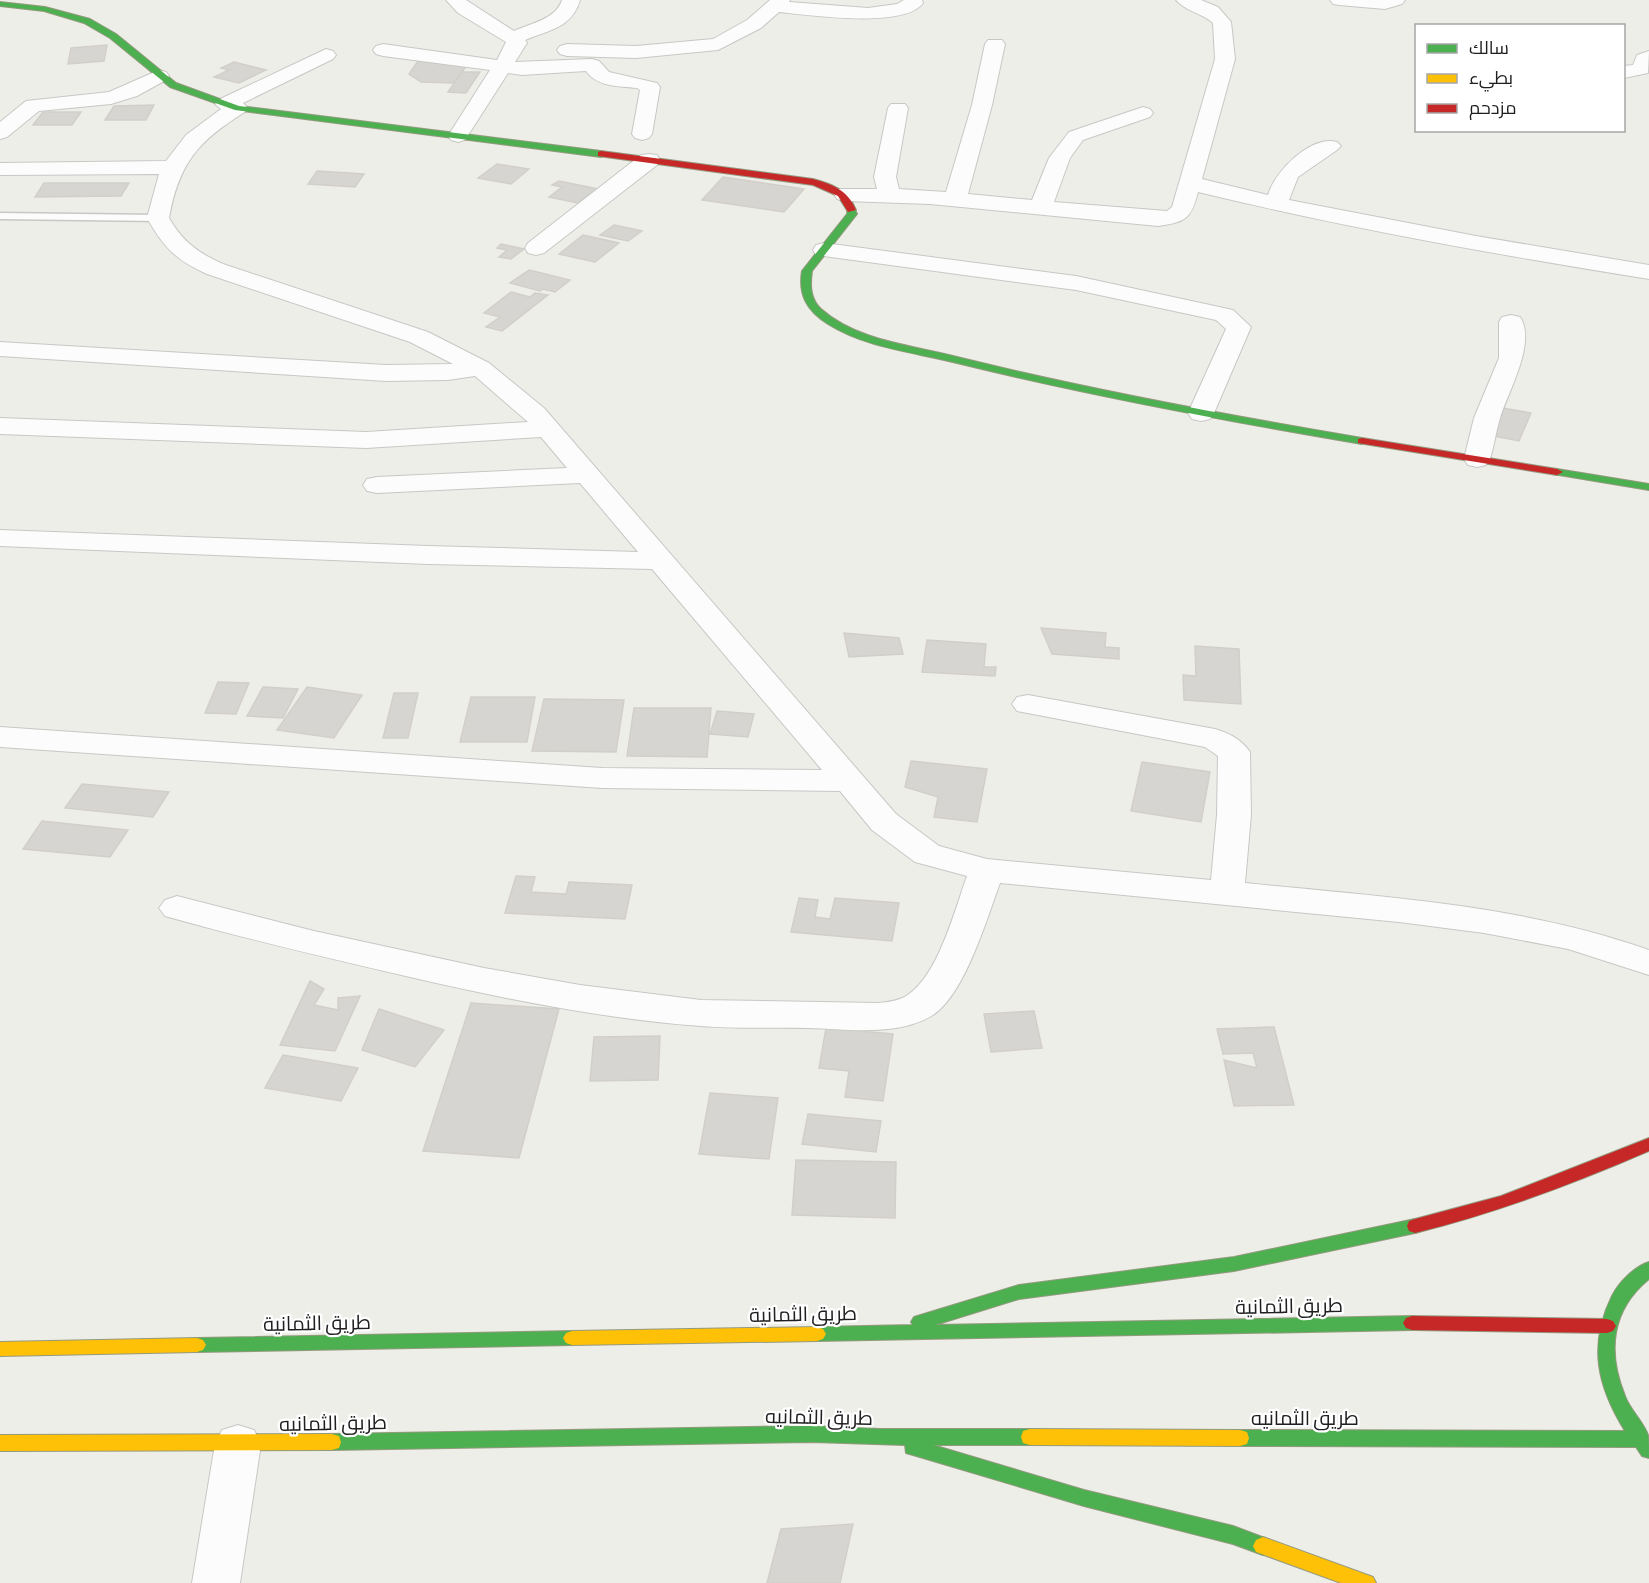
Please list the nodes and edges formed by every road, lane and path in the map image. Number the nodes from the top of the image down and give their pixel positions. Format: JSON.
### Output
{"nodes":[{"id":1,"x":455,"y":0,"type":"edge"},
{"id":2,"x":571,"y":0,"type":"edge"},
{"id":3,"x":913,"y":0,"type":"edge"},
{"id":4,"x":1185,"y":0,"type":"edge"},
{"id":5,"x":1339,"y":0,"type":"edge"},
{"id":6,"x":1396,"y":0,"type":"edge"},
{"id":7,"x":778,"y":3,"type":"edge"},
{"id":8,"x":0,"y":4,"type":"edge"},
{"id":9,"x":514,"y":43,"type":"junction"},
{"id":10,"x":995,"y":44,"type":"dead end"},
{"id":11,"x":383,"y":50,"type":"dead end"},
{"id":12,"x":326,"y":55,"type":"dead end"},
{"id":13,"x":1649,"y":57,"type":"edge"},
{"id":14,"x":502,"y":68,"type":"junction"},
{"id":15,"x":1625,"y":72,"type":"edge"},
{"id":16,"x":159,"y":76,"type":"junction"},
{"id":17,"x":232,"y":106,"type":"junction"},
{"id":18,"x":898,"y":108,"type":"dead end"},
{"id":19,"x":1143,"y":113,"type":"dead end"},
{"id":20,"x":0,"y":133,"type":"edge"},
{"id":21,"x":642,"y":134,"type":"dead end"},
{"id":22,"x":458,"y":136,"type":"junction"},
{"id":23,"x":1330,"y":146,"type":"dead end"},
{"id":24,"x":649,"y":160,"type":"junction"},
{"id":25,"x":172,"y":167,"type":"junction"},
{"id":26,"x":0,"y":169,"type":"edge"},
{"id":27,"x":1190,"y":183,"type":"junction"},
{"id":28,"x":889,"y":194,"type":"junction"},
{"id":29,"x":955,"y":200,"type":"junction"},
{"id":30,"x":849,"y":204,"type":"junction"},
{"id":31,"x":1275,"y":204,"type":"junction"},
{"id":32,"x":1040,"y":209,"type":"junction"},
{"id":33,"x":0,"y":216,"type":"edge"},
{"id":34,"x":158,"y":218,"type":"junction"},
{"id":35,"x":536,"y":248,"type":"dead end"},
{"id":36,"x":824,"y":250,"type":"junction"},
{"id":37,"x":1649,"y":272,"type":"edge"},
{"id":38,"x":1510,"y":322,"type":"dead end"},
{"id":39,"x":0,"y":349,"type":"edge"},
{"id":40,"x":480,"y":368,"type":"junction"},
{"id":41,"x":1201,"y":413,"type":"junction"},
{"id":42,"x":0,"y":426,"type":"edge"},
{"id":43,"x":548,"y":429,"type":"junction"},
{"id":44,"x":1477,"y":459,"type":"junction"},
{"id":45,"x":587,"y":475,"type":"junction"},
{"id":46,"x":377,"y":485,"type":"dead end"},
{"id":47,"x":1649,"y":487,"type":"edge"},
{"id":48,"x":0,"y":538,"type":"edge"},
{"id":49,"x":660,"y":561,"type":"junction"},
{"id":50,"x":1028,"y":704,"type":"dead end"},
{"id":51,"x":0,"y":738,"type":"edge"},
{"id":52,"x":849,"y":781,"type":"junction"},
{"id":53,"x":987,"y":870,"type":"junction"},
{"id":54,"x":1227,"y":894,"type":"junction"},
{"id":55,"x":177,"y":908,"type":"dead end"},
{"id":56,"x":1649,"y":963,"type":"edge"},
{"id":57,"x":1649,"y":1144,"type":"edge"},
{"id":58,"x":1649,"y":1269,"type":"edge"},
{"id":59,"x":1607,"y":1326,"type":"junction"},
{"id":60,"x":891,"y":1332,"type":"junction"},
{"id":61,"x":0,"y":1349,"type":"edge"},
{"id":62,"x":880,"y":1437,"type":"junction"},
{"id":63,"x":1638,"y":1438,"type":"junction"},
{"id":64,"x":0,"y":1443,"type":"edge"},
{"id":65,"x":238,"y":1444,"type":"junction"},
{"id":66,"x":1649,"y":1450,"type":"edge"},
{"id":67,"x":216,"y":1583,"type":"edge"},
{"id":68,"x":1366,"y":1583,"type":"edge"}],
"edges":[{"from":1,"to":9,"type":"street"},
{"from":2,"to":9,"type":"street"},
{"from":3,"to":7,"type":"street"},
{"from":4,"to":27,"type":"street"},
{"from":5,"to":6,"type":"street"},
{"from":7,"to":9,"type":"street"},
{"from":8,"to":16,"type":"street"},
{"from":9,"to":14,"type":"street"},
{"from":10,"to":29,"type":"street"},
{"from":11,"to":14,"type":"street"},
{"from":12,"to":17,"type":"street"},
{"from":13,"to":15,"type":"street"},
{"from":14,"to":21,"type":"street"},
{"from":14,"to":22,"type":"street"},
{"from":16,"to":17,"type":"street"},
{"from":16,"to":20,"type":"street"},
{"from":17,"to":22,"type":"street"},
{"from":17,"to":25,"type":"street"},
{"from":18,"to":28,"type":"street"},
{"from":19,"to":32,"type":"street"},
{"from":22,"to":24,"type":"street"},
{"from":23,"to":31,"type":"street"},
{"from":24,"to":30,"type":"street"},
{"from":24,"to":35,"type":"street"},
{"from":25,"to":26,"type":"street"},
{"from":25,"to":34,"type":"street"},
{"from":27,"to":31,"type":"street"},
{"from":27,"to":32,"type":"street"},
{"from":28,"to":29,"type":"street"},
{"from":28,"to":30,"type":"street"},
{"from":29,"to":32,"type":"street"},
{"from":30,"to":36,"type":"street"},
{"from":31,"to":37,"type":"street"},
{"from":33,"to":34,"type":"lane"},
{"from":34,"to":40,"type":"street"},
{"from":36,"to":41,"type":"street"},
{"from":36,"to":41,"type":"street"},
{"from":38,"to":44,"type":"street"},
{"from":39,"to":40,"type":"street"},
{"from":40,"to":43,"type":"street"},
{"from":41,"to":44,"type":"street"},
{"from":42,"to":43,"type":"street"},
{"from":43,"to":45,"type":"street"},
{"from":44,"to":47,"type":"street"},
{"from":45,"to":46,"type":"street"},
{"from":45,"to":49,"type":"street"},
{"from":48,"to":49,"type":"street"},
{"from":49,"to":52,"type":"street"},
{"from":50,"to":54,"type":"street"},
{"from":51,"to":52,"type":"street"},
{"from":52,"to":53,"type":"street"},
{"from":53,"to":54,"type":"street"},
{"from":53,"to":55,"type":"street"},
{"from":54,"to":56,"type":"street"},
{"from":57,"to":60,"type":"street"},
{"from":58,"to":59,"type":"street"},
{"from":59,"to":60,"type":"street","name":"طريق الثمانية"},
{"from":59,"to":63,"type":"street"},
{"from":60,"to":61,"type":"street","name":"طريق الثمانية"},
{"from":62,"to":63,"type":"street","name":"طريق الثمانيه"},
{"from":62,"to":65,"type":"street","name":"طريق الثمانيه"},
{"from":62,"to":68,"type":"street"},
{"from":63,"to":66,"type":"street"},
{"from":64,"to":65,"type":"street","name":"طريق الثمانيه"},
{"from":65,"to":67,"type":"street"}]}
